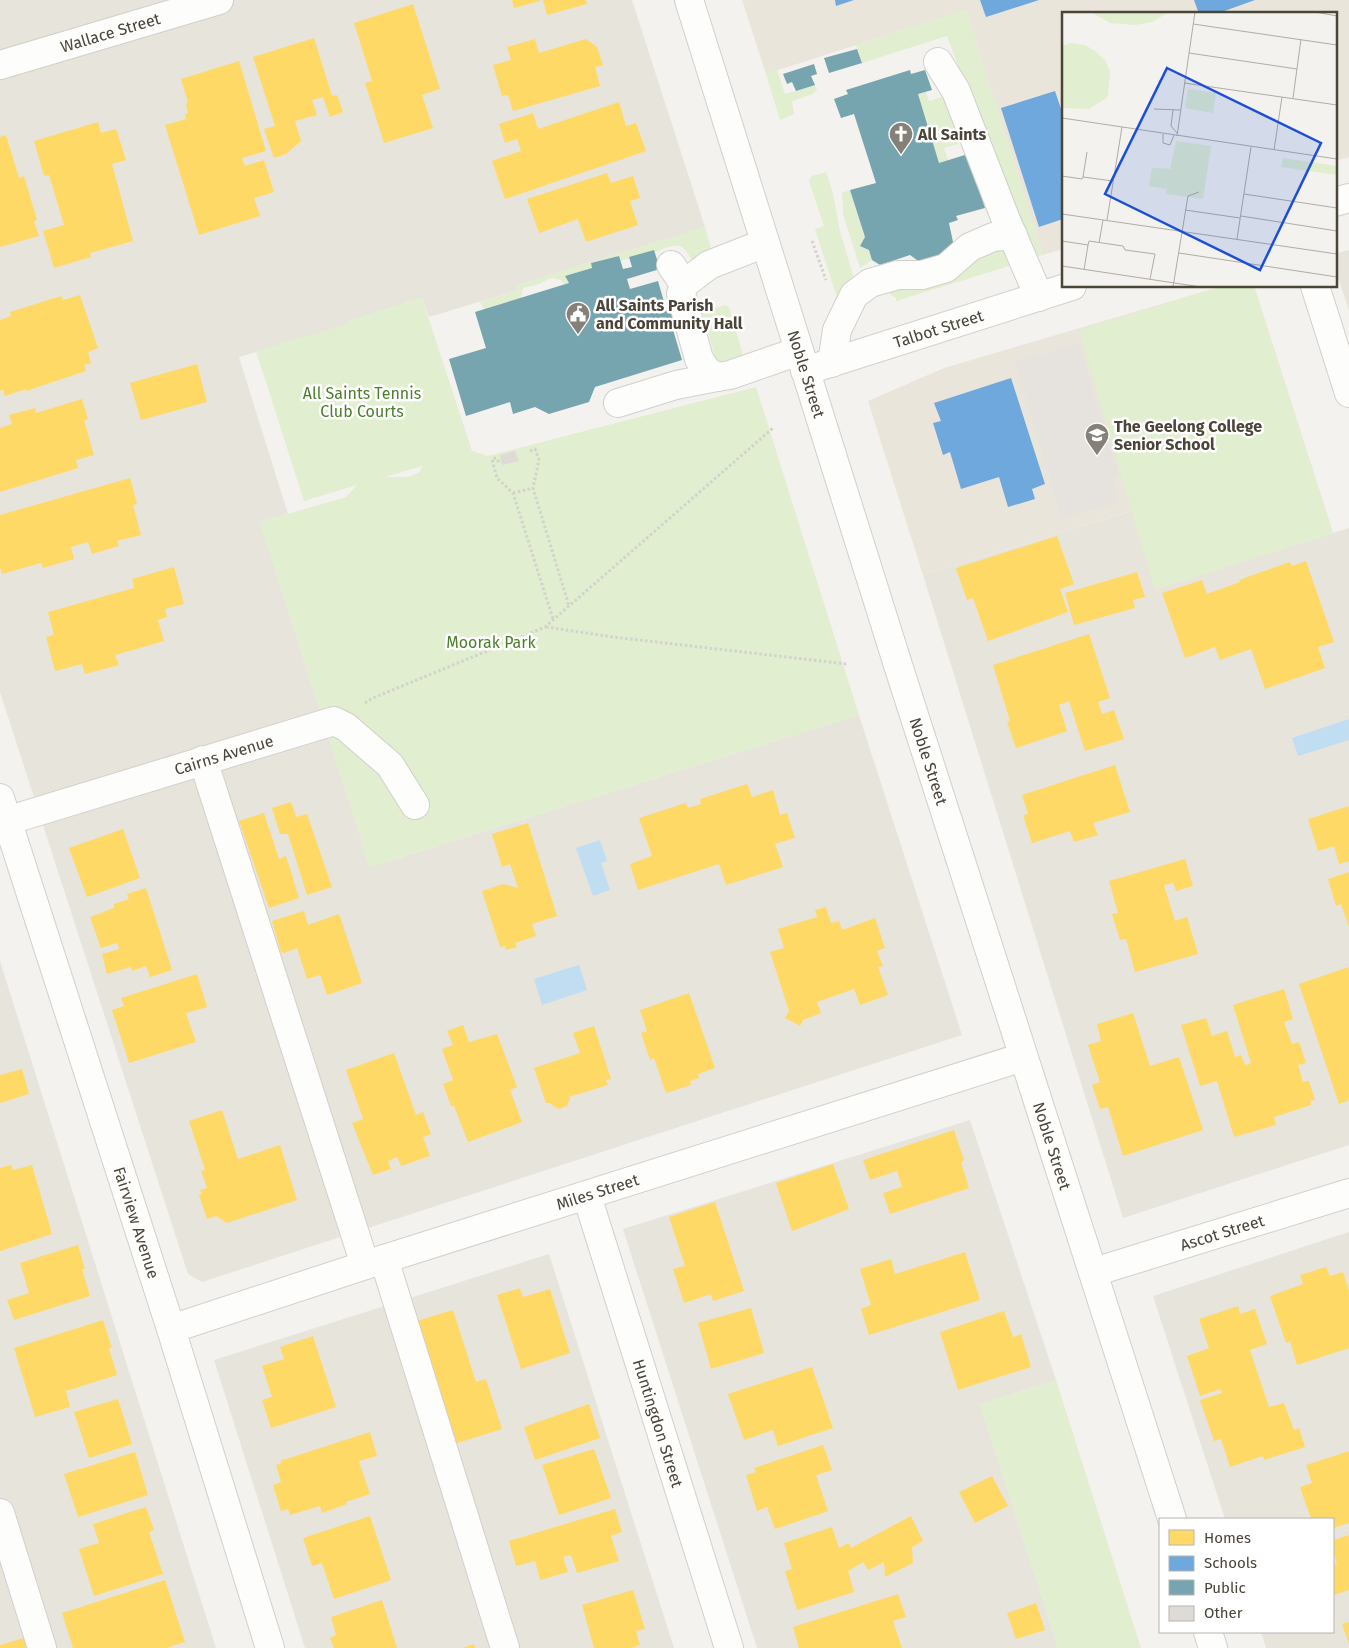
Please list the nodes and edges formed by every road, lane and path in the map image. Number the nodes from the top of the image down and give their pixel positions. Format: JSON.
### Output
{"nodes":[{"id":1,"x":219,"y":0,"type":"edge"},
{"id":2,"x":689,"y":0,"type":"edge"},
{"id":3,"x":145,"y":11,"type":"edge"},
{"id":4,"x":938,"y":62,"type":"dead end"},
{"id":5,"x":0,"y":65,"type":"edge"},
{"id":6,"x":1349,"y":198,"type":"edge"},
{"id":7,"x":1336,"y":202,"type":"edge"},
{"id":8,"x":1012,"y":235,"type":"junction"},
{"id":9,"x":765,"y":242,"type":"junction"},
{"id":10,"x":1066,"y":288,"type":"edge"},
{"id":11,"x":1315,"y":288,"type":"edge"},
{"id":12,"x":1039,"y":297,"type":"junction"},
{"id":13,"x":802,"y":361,"type":"junction"},
{"id":14,"x":832,"y":363,"type":"junction"},
{"id":15,"x":717,"y":377,"type":"junction"},
{"id":16,"x":1349,"y":393,"type":"edge"},
{"id":17,"x":618,"y":403,"type":"dead end"},
{"id":18,"x":772,"y":428,"type":"dead end"},
{"id":19,"x":530,"y":451,"type":"dead end"},
{"id":20,"x":499,"y":462,"type":"dead end"},
{"id":21,"x":532,"y":488,"type":"junction"},
{"id":22,"x":513,"y":493,"type":"junction"},
{"id":23,"x":569,"y":606,"type":"junction"},
{"id":24,"x":553,"y":619,"type":"junction"},
{"id":25,"x":545,"y":627,"type":"junction"},
{"id":26,"x":847,"y":664,"type":"dead end"},
{"id":27,"x":334,"y":721,"type":"junction"},
{"id":28,"x":203,"y":760,"type":"junction"},
{"id":29,"x":415,"y":805,"type":"dead end"},
{"id":30,"x":2,"y":814,"type":"edge"},
{"id":31,"x":1023,"y":1057,"type":"junction"},
{"id":32,"x":1349,"y":1193,"type":"edge"},
{"id":33,"x":587,"y":1196,"type":"junction"},
{"id":34,"x":375,"y":1262,"type":"junction"},
{"id":35,"x":1094,"y":1272,"type":"junction"},
{"id":36,"x":171,"y":1329,"type":"junction"},
{"id":37,"x":0,"y":1512,"type":"edge"},
{"id":38,"x":1172,"y":1518,"type":"edge"},
{"id":39,"x":1208,"y":1633,"type":"edge"},
{"id":40,"x":42,"y":1648,"type":"edge"},
{"id":41,"x":270,"y":1648,"type":"edge"},
{"id":42,"x":505,"y":1648,"type":"edge"},
{"id":43,"x":729,"y":1648,"type":"edge"},
{"id":44,"x":1213,"y":1648,"type":"edge"}],
"edges":[{"from":1,"to":3,"type":"street","name":"Wallace Street"},
{"from":2,"to":9,"type":"street","name":"Noble Street"},
{"from":3,"to":5,"type":"street","name":"Wallace Street"},
{"from":4,"to":8,"type":"street"},
{"from":6,"to":7,"type":"street"},
{"from":8,"to":12,"type":"street"},
{"from":8,"to":14,"type":"street"},
{"from":9,"to":13,"type":"street","name":"Noble Street"},
{"from":9,"to":15,"type":"street"},
{"from":10,"to":12,"type":"street","name":"Talbot Street"},
{"from":11,"to":16,"type":"street"},
{"from":12,"to":14,"type":"street","name":"Talbot Street"},
{"from":13,"to":14,"type":"street","name":"Talbot Street"},
{"from":13,"to":15,"type":"street","name":"Talbot Street"},
{"from":13,"to":31,"type":"street","name":"Noble Street"},
{"from":15,"to":17,"type":"street","name":"Talbot Street"},
{"from":18,"to":23,"type":"path"},
{"from":19,"to":21,"type":"path"},
{"from":20,"to":22,"type":"path"},
{"from":21,"to":22,"type":"path"},
{"from":21,"to":23,"type":"path"},
{"from":22,"to":24,"type":"path"},
{"from":23,"to":24,"type":"path"},
{"from":24,"to":25,"type":"path"},
{"from":25,"to":26,"type":"path"},
{"from":25,"to":27,"type":"path"},
{"from":27,"to":28,"type":"street","name":"Cairns Avenue"},
{"from":27,"to":29,"type":"street"},
{"from":28,"to":30,"type":"street","name":"Cairns Avenue"},
{"from":28,"to":34,"type":"street"},
{"from":30,"to":36,"type":"street","name":"Fairview Avenue"},
{"from":31,"to":33,"type":"street","name":"Miles Street"},
{"from":31,"to":35,"type":"street","name":"Noble Street"},
{"from":32,"to":35,"type":"street","name":"Ascot Street"},
{"from":33,"to":34,"type":"street","name":"Miles Street"},
{"from":33,"to":43,"type":"street","name":"Huntingdon Street"},
{"from":34,"to":36,"type":"street","name":"Miles Street"},
{"from":34,"to":42,"type":"street"},
{"from":35,"to":38,"type":"street","name":"Noble Street"},
{"from":36,"to":41,"type":"street","name":"Fairview Avenue"},
{"from":37,"to":40,"type":"street"},
{"from":39,"to":44,"type":"street"}]}
